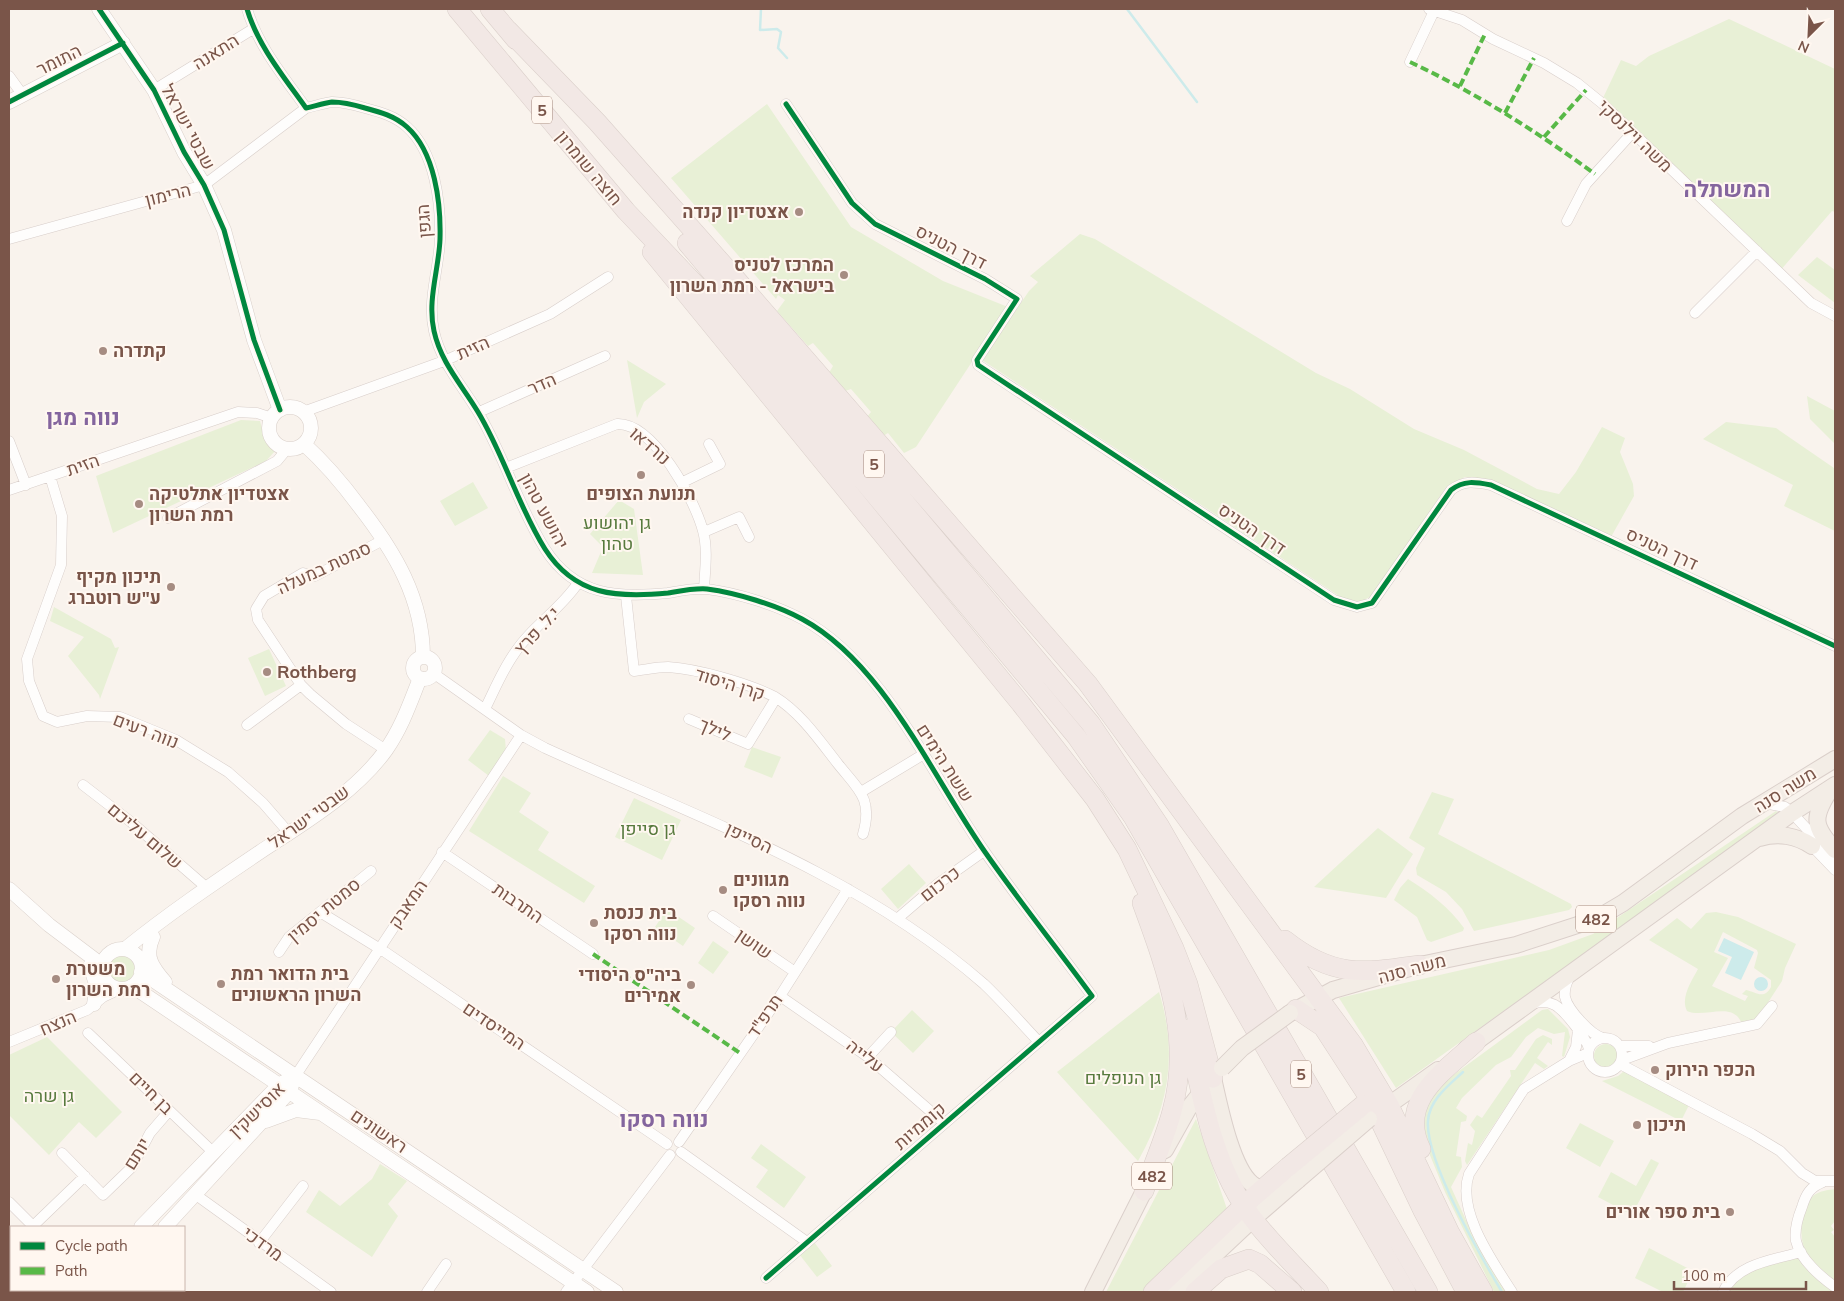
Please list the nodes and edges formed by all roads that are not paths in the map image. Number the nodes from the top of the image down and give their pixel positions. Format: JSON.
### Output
{"nodes":[{"id":1,"x":99,"y":9,"type":"edge"},
{"id":2,"x":247,"y":9,"type":"edge"},
{"id":3,"x":457,"y":9,"type":"edge"},
{"id":4,"x":490,"y":9,"type":"edge"},
{"id":5,"x":1454,"y":9,"type":"edge"},
{"id":6,"x":1432,"y":10,"type":"edge"},
{"id":7,"x":1462,"y":20,"type":"junction"},
{"id":8,"x":253,"y":29,"type":"junction"},
{"id":9,"x":508,"y":30,"type":"junction"},
{"id":10,"x":123,"y":43,"type":"junction"},
{"id":11,"x":1410,"y":62,"type":"dead end"},
{"id":12,"x":9,"y":76,"type":"edge"},
{"id":13,"x":154,"y":90,"type":"junction"},
{"id":14,"x":22,"y":94,"type":"junction"},
{"id":15,"x":9,"y":102,"type":"edge"},
{"id":16,"x":786,"y":104,"type":"dead end"},
{"id":17,"x":306,"y":108,"type":"junction"},
{"id":18,"x":1632,"y":134,"type":"junction"},
{"id":19,"x":204,"y":185,"type":"junction"},
{"id":20,"x":626,"y":211,"type":"junction"},
{"id":21,"x":1567,"y":221,"type":"dead end"},
{"id":22,"x":9,"y":239,"type":"edge"},
{"id":23,"x":1757,"y":251,"type":"junction"},
{"id":24,"x":608,"y":278,"type":"dead end"},
{"id":25,"x":1694,"y":313,"type":"dead end"},
{"id":26,"x":1835,"y":316,"type":"edge"},
{"id":27,"x":605,"y":356,"type":"dead end"},
{"id":28,"x":444,"y":361,"type":"junction"},
{"id":29,"x":303,"y":412,"type":"junction"},
{"id":30,"x":479,"y":412,"type":"junction"},
{"id":31,"x":276,"y":414,"type":"junction"},
{"id":32,"x":9,"y":441,"type":"edge"},
{"id":33,"x":304,"y":444,"type":"junction"},
{"id":34,"x":709,"y":444,"type":"dead end"},
{"id":35,"x":287,"y":449,"type":"junction"},
{"id":36,"x":506,"y":468,"type":"junction"},
{"id":37,"x":50,"y":476,"type":"junction"},
{"id":38,"x":683,"y":482,"type":"junction"},
{"id":39,"x":26,"y":485,"type":"junction"},
{"id":40,"x":9,"y":490,"type":"edge"},
{"id":41,"x":168,"y":518,"type":"dead end"},
{"id":42,"x":704,"y":532,"type":"junction"},
{"id":43,"x":749,"y":537,"type":"dead end"},
{"id":44,"x":385,"y":539,"type":"junction"},
{"id":45,"x":578,"y":583,"type":"junction"},
{"id":46,"x":704,"y":589,"type":"junction"},
{"id":47,"x":626,"y":596,"type":"junction"},
{"id":48,"x":1835,"y":646,"type":"edge"},
{"id":49,"x":423,"y":658,"type":"junction"},
{"id":50,"x":434,"y":673,"type":"junction"},
{"id":51,"x":420,"y":678,"type":"junction"},
{"id":52,"x":301,"y":685,"type":"junction"},
{"id":53,"x":776,"y":698,"type":"junction"},
{"id":54,"x":485,"y":709,"type":"junction"},
{"id":55,"x":689,"y":719,"type":"dead end"},
{"id":56,"x":247,"y":725,"type":"dead end"},
{"id":57,"x":521,"y":734,"type":"junction"},
{"id":58,"x":1048,"y":737,"type":"junction"},
{"id":59,"x":386,"y":750,"type":"junction"},
{"id":60,"x":924,"y":754,"type":"junction"},
{"id":61,"x":1835,"y":759,"type":"edge"},
{"id":62,"x":82,"y":785,"type":"dead end"},
{"id":63,"x":1834,"y":786,"type":"edge"},
{"id":64,"x":860,"y":792,"type":"junction"},
{"id":65,"x":1764,"y":803,"type":"junction"},
{"id":66,"x":1792,"y":812,"type":"junction"},
{"id":67,"x":289,"y":833,"type":"junction"},
{"id":68,"x":863,"y":834,"type":"dead end"},
{"id":69,"x":1754,"y":841,"type":"junction"},
{"id":70,"x":1812,"y":846,"type":"joint"},
{"id":71,"x":1835,"y":850,"type":"edge"},
{"id":72,"x":984,"y":851,"type":"junction"},
{"id":73,"x":442,"y":852,"type":"junction"},
{"id":74,"x":1835,"y":859,"type":"edge"},
{"id":75,"x":1835,"y":870,"type":"edge"},
{"id":76,"x":371,"y":871,"type":"dead end"},
{"id":77,"x":207,"y":888,"type":"junction"},
{"id":78,"x":9,"y":889,"type":"edge"},
{"id":79,"x":848,"y":889,"type":"junction"},
{"id":80,"x":320,"y":912,"type":"junction"},
{"id":81,"x":713,"y":916,"type":"dead end"},
{"id":82,"x":897,"y":919,"type":"junction"},
{"id":83,"x":160,"y":923,"type":"junction"},
{"id":84,"x":1267,"y":926,"type":"junction"},
{"id":85,"x":153,"y":938,"type":"junction"},
{"id":86,"x":77,"y":944,"type":"junction"},
{"id":87,"x":378,"y":948,"type":"junction"},
{"id":88,"x":119,"y":950,"type":"junction"},
{"id":89,"x":279,"y":952,"type":"dead end"},
{"id":90,"x":593,"y":954,"type":"dead end"},
{"id":91,"x":1420,"y":965,"type":"junction"},
{"id":92,"x":141,"y":967,"type":"junction"},
{"id":93,"x":1166,"y":968,"type":"junction"},
{"id":94,"x":1574,"y":970,"type":"junction"},
{"id":95,"x":795,"y":972,"type":"junction"},
{"id":96,"x":116,"y":982,"type":"junction"},
{"id":97,"x":780,"y":996,"type":"junction"},
{"id":98,"x":1092,"y":996,"type":"joint"},
{"id":99,"x":1318,"y":996,"type":"junction"},
{"id":100,"x":181,"y":998,"type":"junction"},
{"id":101,"x":99,"y":1000,"type":"junction"},
{"id":102,"x":1772,"y":1006,"type":"dead end"},
{"id":103,"x":1524,"y":1007,"type":"junction"},
{"id":104,"x":1293,"y":1011,"type":"junction"},
{"id":105,"x":1578,"y":1030,"type":"junction"},
{"id":106,"x":891,"y":1032,"type":"dead end"},
{"id":107,"x":88,"y":1033,"type":"dead end"},
{"id":108,"x":1603,"y":1038,"type":"junction"},
{"id":109,"x":9,"y":1042,"type":"edge"},
{"id":110,"x":1039,"y":1042,"type":"junction"},
{"id":111,"x":1476,"y":1042,"type":"junction"},
{"id":112,"x":1620,"y":1046,"type":"junction"},
{"id":113,"x":1655,"y":1046,"type":"junction"},
{"id":114,"x":1588,"y":1052,"type":"junction"},
{"id":115,"x":868,"y":1057,"type":"junction"},
{"id":116,"x":1569,"y":1061,"type":"junction"},
{"id":117,"x":1621,"y":1062,"type":"junction"},
{"id":118,"x":1592,"y":1067,"type":"junction"},
{"id":119,"x":1556,"y":1069,"type":"junction"},
{"id":120,"x":296,"y":1075,"type":"junction"},
{"id":121,"x":1212,"y":1079,"type":"junction"},
{"id":122,"x":285,"y":1088,"type":"junction"},
{"id":123,"x":1374,"y":1108,"type":"junction"},
{"id":124,"x":170,"y":1111,"type":"junction"},
{"id":125,"x":324,"y":1114,"type":"junction"},
{"id":126,"x":263,"y":1122,"type":"junction"},
{"id":127,"x":944,"y":1124,"type":"junction"},
{"id":128,"x":667,"y":1144,"type":"junction"},
{"id":129,"x":680,"y":1147,"type":"junction"},
{"id":130,"x":62,"y":1153,"type":"dead end"},
{"id":131,"x":214,"y":1153,"type":"junction"},
{"id":132,"x":670,"y":1156,"type":"junction"},
{"id":133,"x":85,"y":1176,"type":"junction"},
{"id":134,"x":1291,"y":1178,"type":"junction"},
{"id":135,"x":1835,"y":1181,"type":"edge"},
{"id":136,"x":1823,"y":1182,"type":"junction"},
{"id":137,"x":303,"y":1186,"type":"dead end"},
{"id":138,"x":1144,"y":1190,"type":"junction"},
{"id":139,"x":1263,"y":1190,"type":"junction"},
{"id":140,"x":196,"y":1195,"type":"junction"},
{"id":141,"x":9,"y":1202,"type":"edge"},
{"id":142,"x":1248,"y":1212,"type":"junction"},
{"id":143,"x":33,"y":1226,"type":"edge"},
{"id":144,"x":35,"y":1226,"type":"edge"},
{"id":145,"x":142,"y":1226,"type":"edge"},
{"id":146,"x":166,"y":1226,"type":"edge"},
{"id":147,"x":259,"y":1242,"type":"junction"},
{"id":148,"x":807,"y":1242,"type":"junction"},
{"id":149,"x":1801,"y":1252,"type":"junction"},
{"id":150,"x":446,"y":1264,"type":"dead end"},
{"id":151,"x":584,"y":1269,"type":"junction"},
{"id":152,"x":766,"y":1278,"type":"dead end"},
{"id":153,"x":570,"y":1287,"type":"edge"},
{"id":154,"x":1835,"y":1287,"type":"edge"},
{"id":155,"x":331,"y":1292,"type":"edge"},
{"id":156,"x":427,"y":1292,"type":"edge"},
{"id":157,"x":587,"y":1292,"type":"edge"},
{"id":158,"x":616,"y":1292,"type":"edge"},
{"id":159,"x":1093,"y":1292,"type":"edge"},
{"id":160,"x":1153,"y":1292,"type":"edge"},
{"id":161,"x":1175,"y":1292,"type":"edge"},
{"id":162,"x":1195,"y":1292,"type":"edge"},
{"id":163,"x":1292,"y":1292,"type":"edge"},
{"id":164,"x":1319,"y":1292,"type":"edge"},
{"id":165,"x":1406,"y":1292,"type":"edge"},
{"id":166,"x":1428,"y":1292,"type":"edge"},
{"id":167,"x":1466,"y":1292,"type":"edge"},
{"id":168,"x":1483,"y":1292,"type":"edge"},
{"id":169,"x":1512,"y":1292,"type":"edge"},
{"id":170,"x":1723,"y":1292,"type":"edge"}],
"edges":[{"from":1,"to":10,"type":"street","name":"שבטי ישראל"},
{"from":2,"to":8,"type":"street"},
{"from":3,"to":20,"type":"highway","name":"חוצה שומרון","number":"5"},
{"from":4,"to":9,"type":"highway","number":"5"},
{"from":5,"to":7,"type":"street"},
{"from":6,"to":7,"type":"street"},
{"from":6,"to":11,"type":"street"},
{"from":7,"to":18,"type":"street","name":"משה וילנסקי"},
{"from":8,"to":13,"type":"street","name":"התאנה"},
{"from":8,"to":17,"type":"street"},
{"from":9,"to":84,"type":"highway"},
{"from":9,"to":166,"type":"highway","number":"5"},
{"from":10,"to":13,"type":"street","name":"שבטי ישראל"},
{"from":10,"to":14,"type":"street","name":"התומר"},
{"from":12,"to":14,"type":"street"},
{"from":13,"to":19,"type":"street","name":"שבטי ישראל"},
{"from":14,"to":15,"type":"street","name":"התומר"},
{"from":16,"to":48,"type":"street","name":"דרך הטניס"},
{"from":17,"to":19,"type":"street","name":"הרימון"},
{"from":17,"to":28,"type":"street","name":"הגפן"},
{"from":18,"to":21,"type":"street"},
{"from":18,"to":23,"type":"street","name":"משה וילנסקי"},
{"from":19,"to":22,"type":"street","name":"הרימון"},
{"from":19,"to":31,"type":"street","name":"שבטי ישראל"},
{"from":20,"to":58,"type":"highway"},
{"from":20,"to":165,"type":"highway","number":"5"},
{"from":23,"to":25,"type":"street"},
{"from":23,"to":26,"type":"street","name":"משה וילנסקי"},
{"from":24,"to":28,"type":"street","name":"הזית"},
{"from":27,"to":30,"type":"street","name":"הדר"},
{"from":28,"to":29,"type":"street","name":"הזית"},
{"from":28,"to":30,"type":"street","name":"יהושע טהון"},
{"from":29,"to":31,"type":"street"},
{"from":29,"to":33,"type":"street"},
{"from":30,"to":36,"type":"street","name":"יהושע טהון"},
{"from":31,"to":35,"type":"street"},
{"from":31,"to":37,"type":"street","name":"הזית"},
{"from":32,"to":39,"type":"street"},
{"from":33,"to":35,"type":"street"},
{"from":33,"to":44,"type":"street"},
{"from":34,"to":38,"type":"street"},
{"from":35,"to":41,"type":"street"},
{"from":36,"to":38,"type":"street","name":"נורדאו"},
{"from":36,"to":45,"type":"street","name":"יהושע טהון"},
{"from":37,"to":39,"type":"street","name":"הזית"},
{"from":37,"to":67,"type":"street","name":"נווה רעים"},
{"from":38,"to":42,"type":"street","name":"נורדאו"},
{"from":39,"to":40,"type":"street","name":"הזית"},
{"from":42,"to":43,"type":"street"},
{"from":42,"to":46,"type":"street","name":"נורדאו"},
{"from":44,"to":49,"type":"street"},
{"from":44,"to":52,"type":"street","name":"סמטת במעלה"},
{"from":45,"to":47,"type":"street","name":"יהושע טהון"},
{"from":45,"to":54,"type":"street","name":"י.ל. פרץ"},
{"from":46,"to":47,"type":"street","name":"יהושע טהון"},
{"from":46,"to":60,"type":"street","name":"ששת הימים"},
{"from":47,"to":53,"type":"street","name":"קרן היסוד"},
{"from":49,"to":50,"type":"street"},
{"from":49,"to":51,"type":"street"},
{"from":50,"to":51,"type":"street"},
{"from":50,"to":54,"type":"street","name":"הסייפן"},
{"from":51,"to":59,"type":"street","name":"שבטי ישראל"},
{"from":52,"to":56,"type":"street"},
{"from":52,"to":59,"type":"street","name":"סמטת במעלה"},
{"from":53,"to":55,"type":"street","name":"לילך"},
{"from":53,"to":64,"type":"street","name":"קרן היסוד"},
{"from":54,"to":57,"type":"street","name":"הסייפן"},
{"from":57,"to":73,"type":"street","name":"המאבק"},
{"from":57,"to":79,"type":"street","name":"הסייפן"},
{"from":58,"to":93,"type":"highway"},
{"from":58,"to":121,"type":"highway"},
{"from":59,"to":67,"type":"street","name":"שבטי ישראל"},
{"from":60,"to":64,"type":"street"},
{"from":60,"to":72,"type":"street","name":"ששת הימים"},
{"from":61,"to":65,"type":"main road","name":"משה סנה","number":"482"},
{"from":62,"to":77,"type":"street","name":"שלום עליכם"},
{"from":63,"to":66,"type":"main road","name":"משה סנה","number":"482"},
{"from":63,"to":71,"type":"main road"},
{"from":64,"to":68,"type":"street","name":"קרן היסוד"},
{"from":65,"to":66,"type":"street"},
{"from":65,"to":91,"type":"main road","name":"משה סנה","number":"482"},
{"from":66,"to":69,"type":"main road","name":"משה סנה","number":"482"},
{"from":66,"to":74,"type":"street"},
{"from":67,"to":77,"type":"street","name":"שבטי ישראל"},
{"from":69,"to":70,"type":"main road"},
{"from":69,"to":94,"type":"main road","name":"משה סנה","number":"482"},
{"from":70,"to":75,"type":"street"},
{"from":72,"to":82,"type":"street","name":"כרכום"},
{"from":72,"to":98,"type":"street","name":"ששת הימים"},
{"from":73,"to":87,"type":"street","name":"המאבק"},
{"from":73,"to":90,"type":"street","name":"התרבות"},
{"from":76,"to":80,"type":"street","name":"סמטת יסמין"},
{"from":77,"to":83,"type":"street","name":"שבטי ישראל"},
{"from":78,"to":86,"type":"street"},
{"from":79,"to":82,"type":"street","name":"הסייפן"},
{"from":79,"to":95,"type":"street","name":"תרפ\"ד"},
{"from":80,"to":87,"type":"street","name":"המייסדים"},
{"from":80,"to":89,"type":"street","name":"סמטת יסמין"},
{"from":81,"to":95,"type":"street","name":"שושן"},
{"from":82,"to":110,"type":"street","name":"הסייפן"},
{"from":83,"to":85,"type":"street","name":"שבטי ישראל"},
{"from":83,"to":88,"type":"street","name":"שבטי ישראל"},
{"from":84,"to":91,"type":"highway"},
{"from":84,"to":99,"type":"highway"},
{"from":85,"to":92,"type":"street","name":"שבטי ישראל"},
{"from":85,"to":100,"type":"street"},
{"from":86,"to":88,"type":"street"},
{"from":86,"to":96,"type":"street","name":"ראשונים"},
{"from":86,"to":101,"type":"street"},
{"from":87,"to":120,"type":"street","name":"המאבק"},
{"from":87,"to":128,"type":"street","name":"המייסדים"},
{"from":88,"to":92,"type":"street"},
{"from":88,"to":96,"type":"street"},
{"from":91,"to":99,"type":"main road","name":"משה סנה","number":"482"},
{"from":92,"to":96,"type":"street"},
{"from":92,"to":100,"type":"street","name":"ראשונים"},
{"from":93,"to":121,"type":"highway"},
{"from":93,"to":138,"type":"highway"},
{"from":94,"to":103,"type":"main road","name":"משה סנה","number":"482"},
{"from":94,"to":108,"type":"street"},
{"from":95,"to":97,"type":"street","name":"תרפ\"ד"},
{"from":96,"to":101,"type":"street"},
{"from":96,"to":122,"type":"street","name":"ראשונים"},
{"from":97,"to":115,"type":"street","name":"עלייה"},
{"from":97,"to":129,"type":"street","name":"תרפ\"ד"},
{"from":98,"to":110,"type":"street","name":"קוממיות"},
{"from":99,"to":104,"type":"main road","name":"משה סנה","number":"482"},
{"from":99,"to":123,"type":"highway"},
{"from":100,"to":120,"type":"street","name":"ראשונים"},
{"from":101,"to":109,"type":"street","name":"הנצח"},
{"from":102,"to":113,"type":"street"},
{"from":103,"to":105,"type":"street"},
{"from":103,"to":111,"type":"main road","name":"משה סנה","number":"482"},
{"from":104,"to":121,"type":"main road","name":"משה סנה","number":"482","bridge":true},
{"from":104,"to":123,"type":"highway"},
{"from":105,"to":114,"type":"street"},
{"from":105,"to":116,"type":"street"},
{"from":106,"to":115,"type":"street"},
{"from":107,"to":124,"type":"street","name":"בן חיים"},
{"from":108,"to":112,"type":"street"},
{"from":108,"to":114,"type":"street"},
{"from":110,"to":127,"type":"street","name":"קוממיות"},
{"from":111,"to":123,"type":"main road","name":"משה סנה","number":"482"},
{"from":111,"to":168,"type":"highway"},
{"from":112,"to":113,"type":"street"},
{"from":112,"to":117,"type":"street"},
{"from":113,"to":117,"type":"street"},
{"from":114,"to":116,"type":"street"},
{"from":114,"to":118,"type":"street"},
{"from":115,"to":127,"type":"street","name":"עלייה"},
{"from":116,"to":119,"type":"street"},
{"from":117,"to":118,"type":"street"},
{"from":117,"to":136,"type":"street"},
{"from":118,"to":119,"type":"street"},
{"from":119,"to":169,"type":"street"},
{"from":120,"to":122,"type":"street","name":"אוסישקין"},
{"from":120,"to":151,"type":"street","name":"ראשונים"},
{"from":121,"to":138,"type":"main road","name":"משה סנה","number":"482"},
{"from":121,"to":139,"type":"main road"},
{"from":121,"to":142,"type":"highway"},
{"from":122,"to":125,"type":"street","name":"ראשונים"},
{"from":122,"to":126,"type":"street","name":"אוסישקין"},
{"from":122,"to":131,"type":"street","name":"אוסישקין"},
{"from":123,"to":134,"type":"highway","bridge":true},
{"from":123,"to":167,"type":"highway"},
{"from":123,"to":168,"type":"highway"},
{"from":124,"to":131,"type":"street","name":"בן חיים"},
{"from":124,"to":133,"type":"street","name":"יותם"},
{"from":125,"to":126,"type":"street"},
{"from":125,"to":153,"type":"street","name":"ראשונים"},
{"from":126,"to":140,"type":"street","name":"אוסישקין"},
{"from":127,"to":148,"type":"street","name":"קוממיות"},
{"from":128,"to":129,"type":"street"},
{"from":128,"to":132,"type":"street"},
{"from":129,"to":132,"type":"street"},
{"from":129,"to":148,"type":"street"},
{"from":130,"to":133,"type":"street"},
{"from":131,"to":145,"type":"street","name":"אוסישקין"},
{"from":132,"to":151,"type":"street"},
{"from":133,"to":144,"type":"street"},
{"from":134,"to":139,"type":"highway"},
{"from":134,"to":142,"type":"main road"},
{"from":135,"to":136,"type":"street"},
{"from":136,"to":149,"type":"street"},
{"from":137,"to":147,"type":"street"},
{"from":138,"to":159,"type":"main road","name":"משה סנה","number":"482"},
{"from":139,"to":142,"type":"highway"},
{"from":140,"to":146,"type":"street","name":"אוסישקין"},
{"from":140,"to":147,"type":"street","name":"מרדכי"},
{"from":141,"to":143,"type":"street"},
{"from":142,"to":160,"type":"highway"},
{"from":142,"to":161,"type":"main road"},
{"from":142,"to":164,"type":"highway"},
{"from":147,"to":155,"type":"street","name":"מרדכי"},
{"from":148,"to":152,"type":"street","name":"קוממיות"},
{"from":149,"to":154,"type":"street"},
{"from":149,"to":170,"type":"street"},
{"from":150,"to":156,"type":"street"},
{"from":151,"to":153,"type":"street"},
{"from":151,"to":158,"type":"street","name":"ראשונים"},
{"from":153,"to":157,"type":"street","name":"ראשונים"},
{"from":162,"to":163,"type":"highway"}]}
